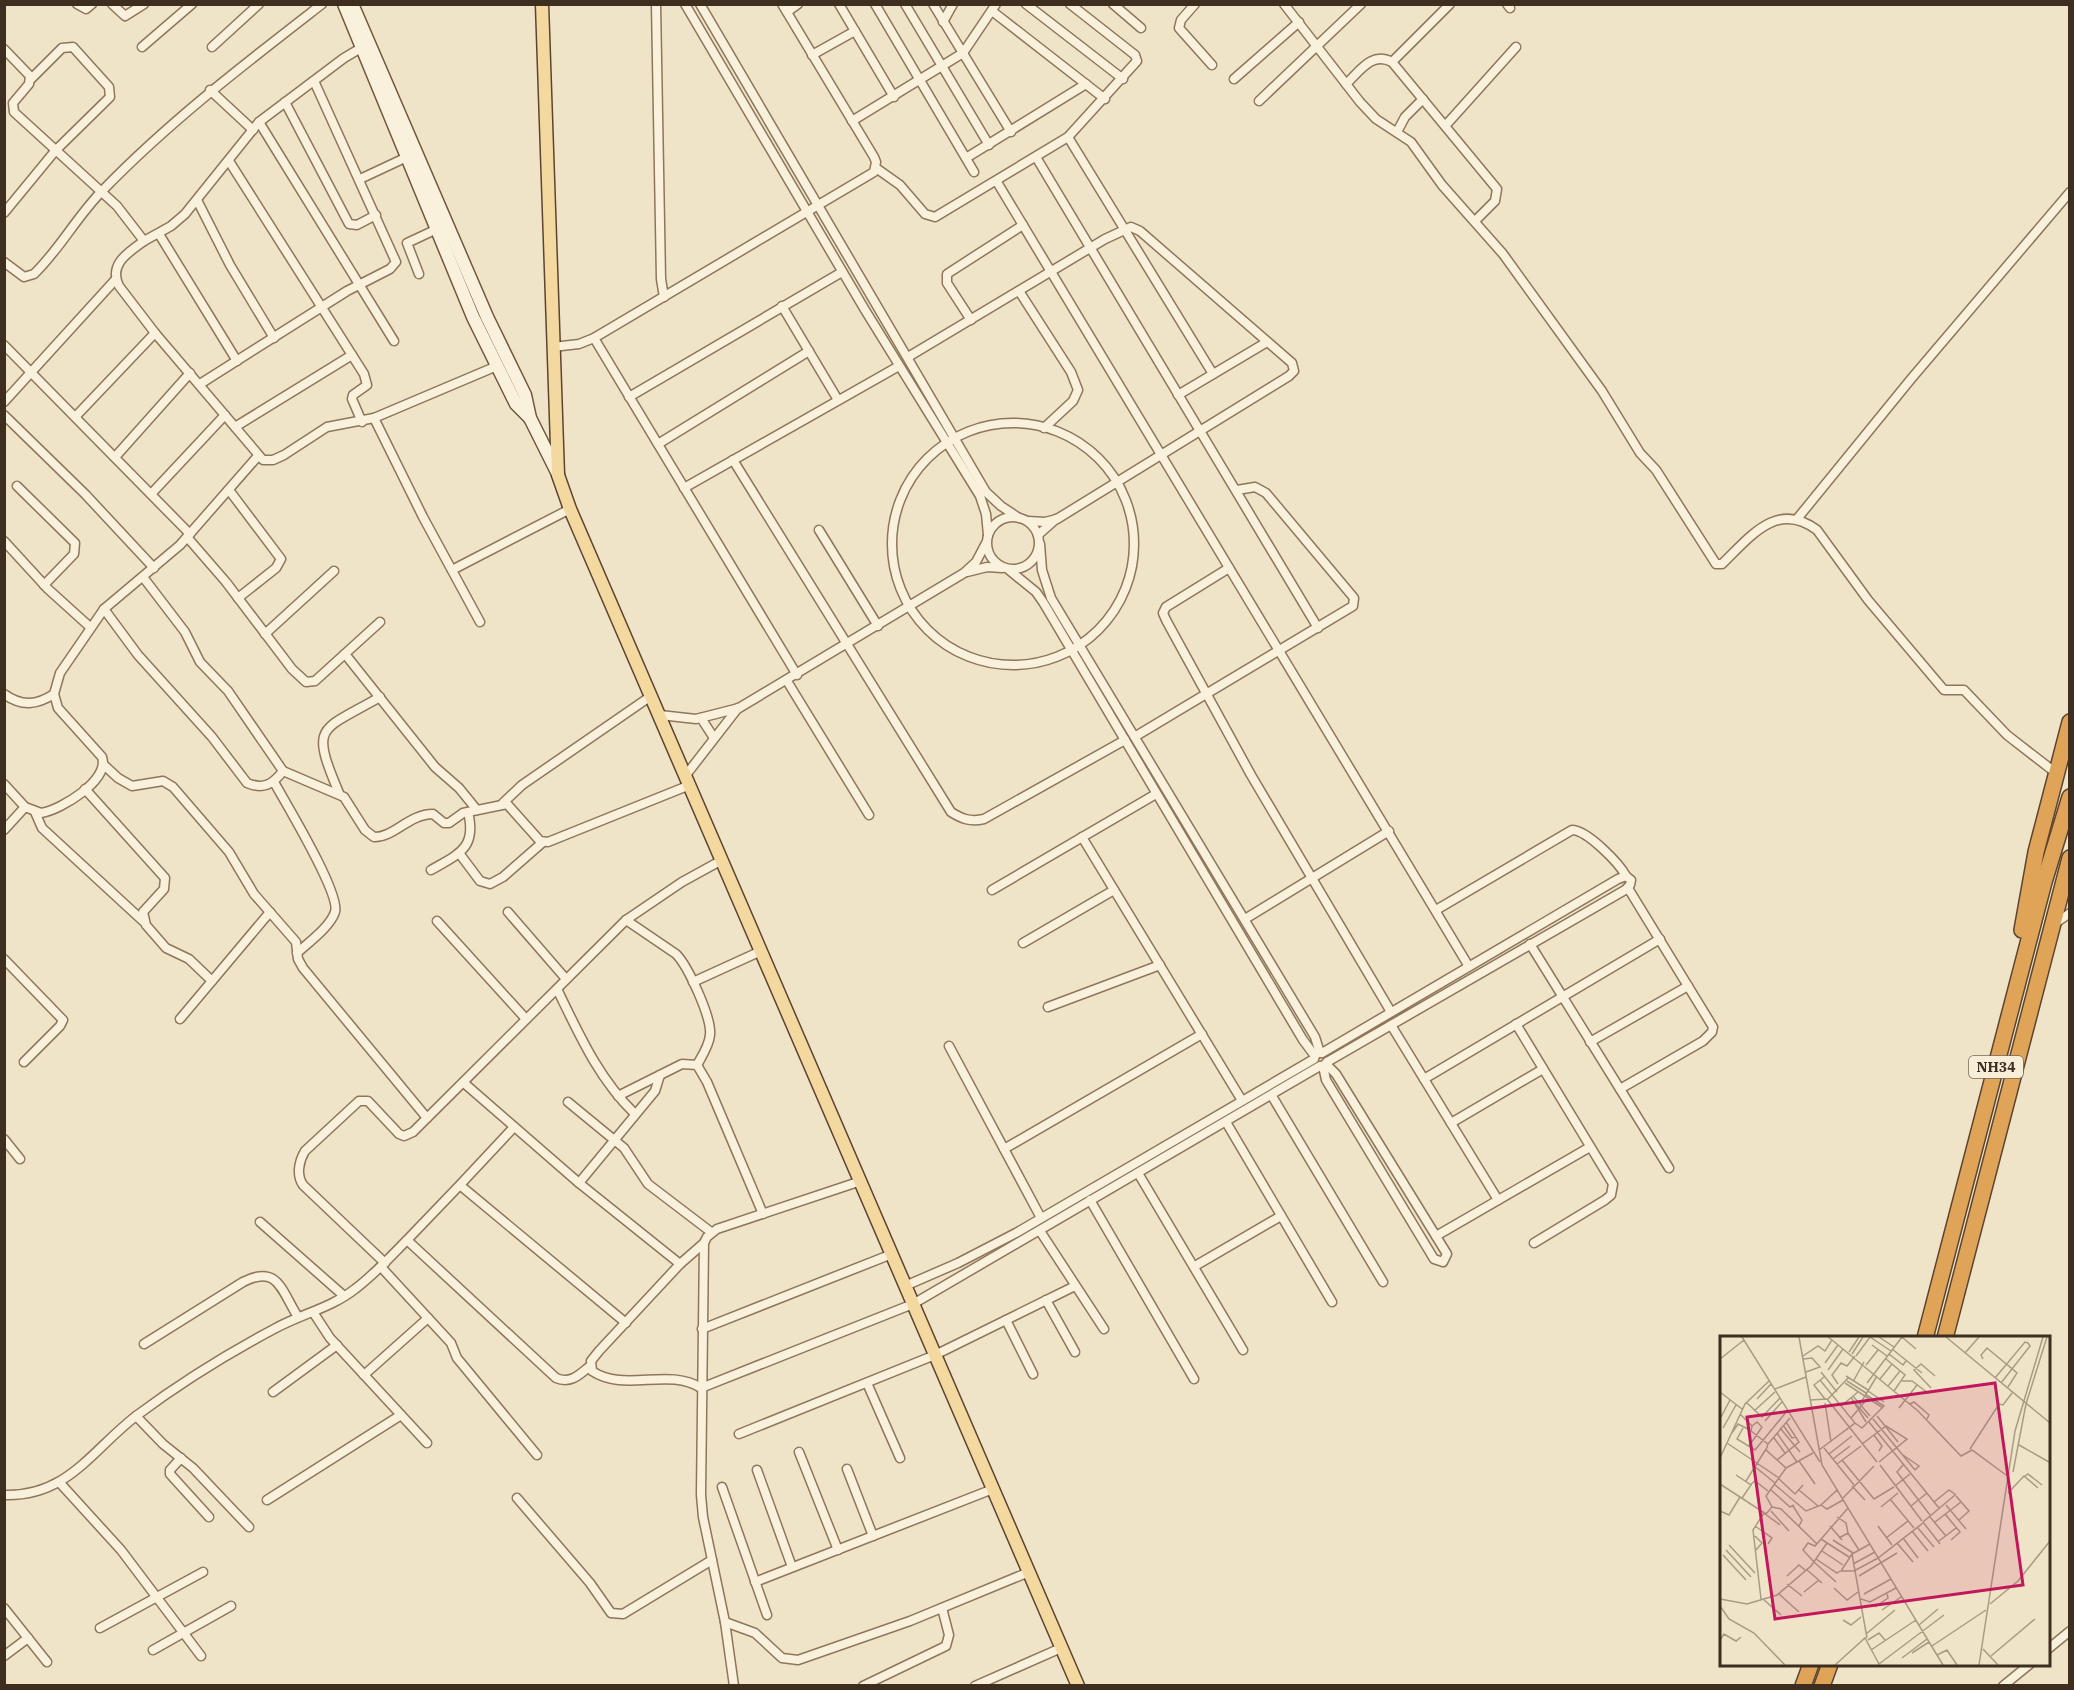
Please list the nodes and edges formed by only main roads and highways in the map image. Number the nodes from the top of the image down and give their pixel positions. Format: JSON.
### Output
{"nodes":[{"id":1,"x":542,"y":4,"type":"edge"},
{"id":2,"x":2070,"y":722,"type":"edge"},
{"id":3,"x":2070,"y":797,"type":"edge"},
{"id":4,"x":2070,"y":858,"type":"edge"},
{"id":5,"x":2070,"y":883,"type":"edge"},
{"id":6,"x":2063,"y":918,"type":"edge"},
{"id":7,"x":2031,"y":1001,"type":"junction"},
{"id":8,"x":1998,"y":1059,"type":"junction"},
{"id":9,"x":1926,"y":1336,"type":"edge"},
{"id":10,"x":1946,"y":1336,"type":"edge"},
{"id":11,"x":1811,"y":1666,"type":"edge"},
{"id":12,"x":1830,"y":1666,"type":"edge"},
{"id":13,"x":1078,"y":1686,"type":"edge"},
{"id":14,"x":1803,"y":1686,"type":"edge"},
{"id":15,"x":1821,"y":1686,"type":"edge"}],
"edges":[{"from":1,"to":13,"type":"main road"},
{"from":2,"to":8,"type":"highway"},
{"from":3,"to":8,"type":"highway","number":"NH34"},
{"from":4,"to":7,"type":"highway","number":"NH34"},
{"from":5,"to":6,"type":"highway"},
{"from":6,"to":7,"type":"highway"},
{"from":7,"to":10,"type":"highway","number":"NH34"},
{"from":8,"to":9,"type":"highway","number":"NH34"},
{"from":11,"to":14,"type":"highway"},
{"from":12,"to":15,"type":"highway"}]}
